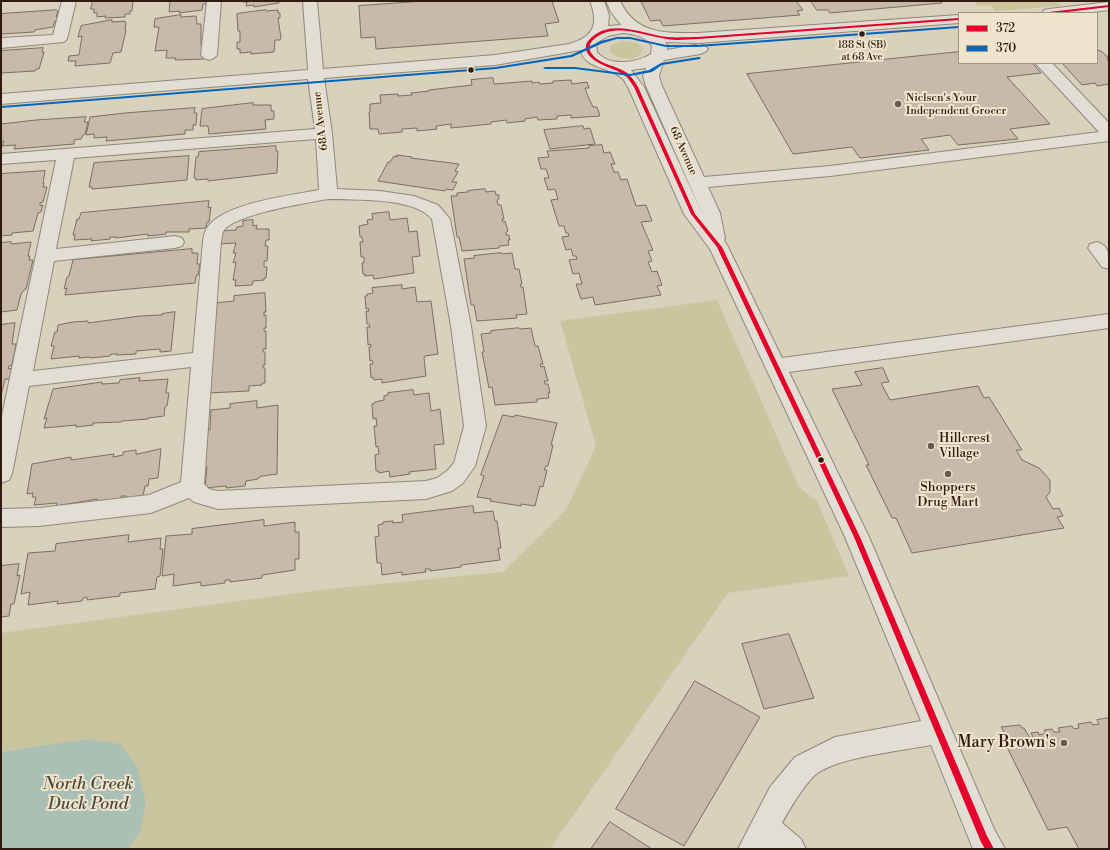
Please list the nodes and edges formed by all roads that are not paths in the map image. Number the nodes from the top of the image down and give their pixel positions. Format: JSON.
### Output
{"nodes":[{"id":1,"x":68,"y":1,"type":"edge"},
{"id":2,"x":214,"y":1,"type":"edge"},
{"id":3,"x":310,"y":1,"type":"edge"},
{"id":4,"x":597,"y":1,"type":"edge"},
{"id":5,"x":613,"y":1,"type":"edge"},
{"id":6,"x":1109,"y":6,"type":"edge"},
{"id":7,"x":1058,"y":12,"type":"edge"},
{"id":8,"x":958,"y":18,"type":"edge"},
{"id":9,"x":1109,"y":18,"type":"edge"},
{"id":10,"x":1098,"y":20,"type":"edge"},
{"id":11,"x":958,"y":28,"type":"edge"},
{"id":12,"x":642,"y":33,"type":"junction"},
{"id":13,"x":596,"y":36,"type":"junction"},
{"id":14,"x":1,"y":43,"type":"edge"},
{"id":15,"x":209,"y":55,"type":"dead end"},
{"id":16,"x":657,"y":56,"type":"junction"},
{"id":17,"x":495,"y":60,"type":"junction"},
{"id":18,"x":1044,"y":64,"type":"edge"},
{"id":19,"x":608,"y":65,"type":"junction"},
{"id":20,"x":316,"y":75,"type":"junction"},
{"id":21,"x":1,"y":99,"type":"edge"},
{"id":22,"x":324,"y":133,"type":"junction"},
{"id":23,"x":1109,"y":133,"type":"edge"},
{"id":24,"x":1109,"y":136,"type":"edge"},
{"id":25,"x":66,"y":155,"type":"junction"},
{"id":26,"x":1,"y":159,"type":"edge"},
{"id":27,"x":698,"y":183,"type":"junction"},
{"id":28,"x":328,"y":194,"type":"junction"},
{"id":29,"x":176,"y":242,"type":"dead end"},
{"id":30,"x":718,"y":247,"type":"junction"},
{"id":31,"x":1109,"y":247,"type":"edge"},
{"id":32,"x":45,"y":256,"type":"junction"},
{"id":33,"x":1109,"y":263,"type":"edge"},
{"id":34,"x":1109,"y":321,"type":"edge"},
{"id":35,"x":201,"y":359,"type":"junction"},
{"id":36,"x":777,"y":366,"type":"junction"},
{"id":37,"x":20,"y":380,"type":"junction"},
{"id":38,"x":1,"y":474,"type":"edge"},
{"id":39,"x":192,"y":487,"type":"junction"},
{"id":40,"x":1,"y":518,"type":"edge"},
{"id":41,"x":939,"y":731,"type":"junction"},
{"id":42,"x":759,"y":839,"type":"edge"},
{"id":43,"x":791,"y":849,"type":"edge"},
{"id":44,"x":990,"y":849,"type":"edge"}],
"edges":[{"from":1,"to":14,"type":"street"},
{"from":2,"to":15,"type":"street"},
{"from":3,"to":20,"type":"street","name":"68A Avenue"},
{"from":4,"to":13,"type":"street"},
{"from":5,"to":12,"type":"street"},
{"from":6,"to":7,"type":"street"},
{"from":8,"to":12,"type":"street"},
{"from":9,"to":10,"type":"street"},
{"from":11,"to":16,"type":"street"},
{"from":12,"to":13,"type":"street"},
{"from":12,"to":16,"type":"street"},
{"from":13,"to":17,"type":"street"},
{"from":13,"to":19,"type":"street","name":"68 Avenue"},
{"from":16,"to":19,"type":"street"},
{"from":16,"to":27,"type":"street","name":"68 Avenue"},
{"from":17,"to":19,"type":"street"},
{"from":17,"to":20,"type":"street"},
{"from":18,"to":23,"type":"street"},
{"from":19,"to":30,"type":"street","name":"68 Avenue"},
{"from":20,"to":21,"type":"street"},
{"from":20,"to":22,"type":"street","name":"68A Avenue"},
{"from":22,"to":25,"type":"street"},
{"from":22,"to":28,"type":"street","name":"68A Avenue"},
{"from":24,"to":27,"type":"street"},
{"from":25,"to":26,"type":"street"},
{"from":25,"to":32,"type":"street"},
{"from":27,"to":30,"type":"street","name":"68 Avenue"},
{"from":28,"to":35,"type":"street"},
{"from":28,"to":39,"type":"street"},
{"from":29,"to":32,"type":"street"},
{"from":30,"to":36,"type":"street","name":"68 Avenue"},
{"from":31,"to":33,"type":"street"},
{"from":32,"to":37,"type":"street"},
{"from":34,"to":36,"type":"street"},
{"from":35,"to":37,"type":"street"},
{"from":35,"to":39,"type":"street"},
{"from":36,"to":41,"type":"street","name":"68 Avenue"},
{"from":37,"to":38,"type":"street"},
{"from":39,"to":40,"type":"street"},
{"from":41,"to":42,"type":"street"},
{"from":41,"to":44,"type":"street","name":"68 Avenue"},
{"from":42,"to":43,"type":"street"}]}
